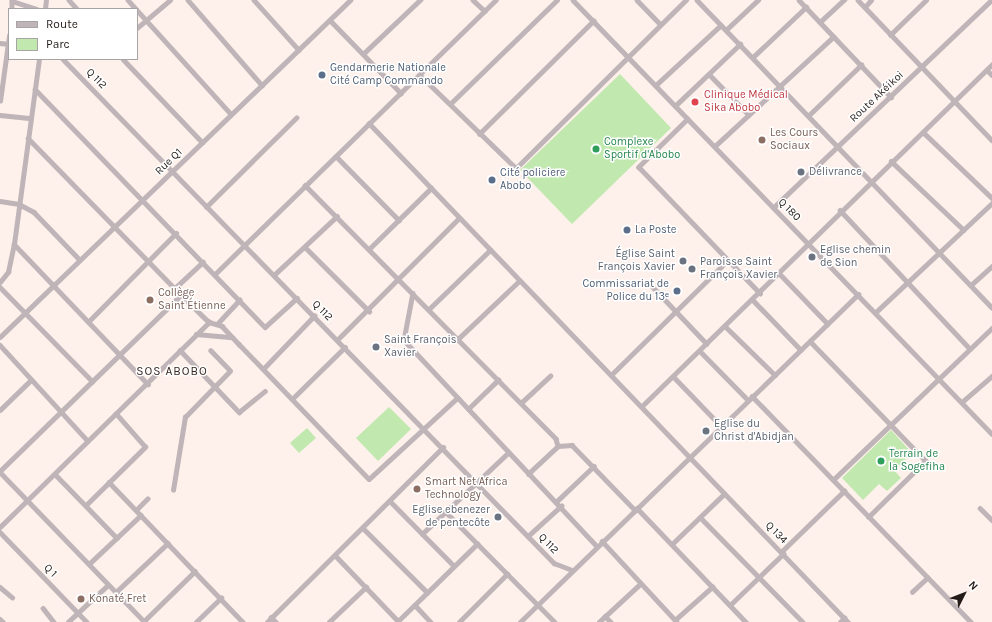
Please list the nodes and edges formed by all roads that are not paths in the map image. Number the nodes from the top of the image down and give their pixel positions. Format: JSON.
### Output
{"nodes":[{"id":1,"x":12,"y":0,"type":"edge"},
{"id":2,"x":68,"y":0,"type":"edge"},
{"id":3,"x":128,"y":0,"type":"edge"},
{"id":4,"x":170,"y":0,"type":"edge"},
{"id":5,"x":188,"y":0,"type":"edge"},
{"id":6,"x":254,"y":0,"type":"edge"},
{"id":7,"x":350,"y":0,"type":"edge"},
{"id":8,"x":420,"y":0,"type":"edge"},
{"id":9,"x":473,"y":0,"type":"edge"},
{"id":10,"x":496,"y":0,"type":"edge"},
{"id":11,"x":557,"y":0,"type":"edge"},
{"id":12,"x":573,"y":0,"type":"edge"},
{"id":13,"x":637,"y":0,"type":"edge"},
{"id":14,"x":686,"y":0,"type":"edge"},
{"id":15,"x":697,"y":0,"type":"edge"},
{"id":16,"x":758,"y":0,"type":"edge"},
{"id":17,"x":799,"y":0,"type":"edge"},
{"id":18,"x":844,"y":0,"type":"edge"},
{"id":19,"x":858,"y":0,"type":"edge"},
{"id":20,"x":871,"y":0,"type":"edge"},
{"id":21,"x":926,"y":0,"type":"edge"},
{"id":22,"x":991,"y":0,"type":"edge"},
{"id":23,"x":806,"y":7,"type":"junction"},
{"id":24,"x":865,"y":7,"type":"junction"},
{"id":25,"x":34,"y":8,"type":"edge"},
{"id":26,"x":76,"y":8,"type":"edge"},
{"id":27,"x":135,"y":8,"type":"edge"},
{"id":28,"x":138,"y":11,"type":"edge"},
{"id":29,"x":485,"y":11,"type":"junction"},
{"id":30,"x":146,"y":20,"type":"junction"},
{"id":31,"x":330,"y":20,"type":"junction"},
{"id":32,"x":593,"y":21,"type":"junction"},
{"id":33,"x":820,"y":22,"type":"junction"},
{"id":34,"x":660,"y":24,"type":"junction"},
{"id":35,"x":721,"y":25,"type":"junction"},
{"id":36,"x":138,"y":27,"type":"edge"},
{"id":37,"x":726,"y":30,"type":"junction"},
{"id":38,"x":890,"y":34,"type":"junction"},
{"id":39,"x":833,"y":37,"type":"junction"},
{"id":40,"x":0,"y":43,"type":"edge"},
{"id":41,"x":8,"y":44,"type":"edge"},
{"id":42,"x":740,"y":44,"type":"junction"},
{"id":43,"x":299,"y":50,"type":"junction"},
{"id":44,"x":363,"y":54,"type":"junction"},
{"id":45,"x":627,"y":56,"type":"junction"},
{"id":46,"x":753,"y":57,"type":"junction"},
{"id":47,"x":39,"y":60,"type":"edge"},
{"id":48,"x":64,"y":60,"type":"edge"},
{"id":49,"x":124,"y":60,"type":"edge"},
{"id":50,"x":861,"y":65,"type":"junction"},
{"id":51,"x":992,"y":66,"type":"edge"},
{"id":52,"x":921,"y":67,"type":"junction"},
{"id":53,"x":987,"y":70,"type":"junction"},
{"id":54,"x":709,"y":74,"type":"junction"},
{"id":55,"x":420,"y":75,"type":"junction"},
{"id":56,"x":992,"y":75,"type":"edge"},
{"id":57,"x":262,"y":85,"type":"junction"},
{"id":58,"x":656,"y":85,"type":"junction"},
{"id":59,"x":781,"y":87,"type":"junction"},
{"id":60,"x":35,"y":89,"type":"junction"},
{"id":61,"x":401,"y":93,"type":"junction"},
{"id":62,"x":891,"y":97,"type":"junction"},
{"id":63,"x":0,"y":101,"type":"edge"},
{"id":64,"x":954,"y":101,"type":"junction"},
{"id":65,"x":450,"y":104,"type":"junction"},
{"id":66,"x":676,"y":106,"type":"junction"},
{"id":67,"x":232,"y":114,"type":"junction"},
{"id":68,"x":0,"y":115,"type":"edge"},
{"id":69,"x":749,"y":115,"type":"junction"},
{"id":70,"x":808,"y":116,"type":"junction"},
{"id":71,"x":31,"y":118,"type":"junction"},
{"id":72,"x":296,"y":118,"type":"dead end"},
{"id":73,"x":688,"y":119,"type":"junction"},
{"id":74,"x":369,"y":123,"type":"junction"},
{"id":75,"x":923,"y":132,"type":"junction"},
{"id":76,"x":479,"y":134,"type":"junction"},
{"id":77,"x":28,"y":138,"type":"junction"},
{"id":78,"x":992,"y":140,"type":"edge"},
{"id":79,"x":202,"y":142,"type":"junction"},
{"id":80,"x":715,"y":146,"type":"junction"},
{"id":81,"x":838,"y":146,"type":"junction"},
{"id":82,"x":336,"y":156,"type":"junction"},
{"id":83,"x":891,"y":161,"type":"junction"},
{"id":84,"x":172,"y":172,"type":"junction"},
{"id":85,"x":870,"y":181,"type":"junction"},
{"id":86,"x":305,"y":186,"type":"junction"},
{"id":87,"x":431,"y":188,"type":"junction"},
{"id":88,"x":992,"y":198,"type":"edge"},
{"id":89,"x":142,"y":200,"type":"junction"},
{"id":90,"x":0,"y":201,"type":"edge"},
{"id":91,"x":992,"y":203,"type":"edge"},
{"id":92,"x":19,"y":204,"type":"junction"},
{"id":93,"x":206,"y":207,"type":"junction"},
{"id":94,"x":774,"y":207,"type":"junction"},
{"id":95,"x":840,"y":210,"type":"junction"},
{"id":96,"x":337,"y":216,"type":"junction"},
{"id":97,"x":460,"y":218,"type":"junction"},
{"id":98,"x":399,"y":220,"type":"junction"},
{"id":99,"x":114,"y":227,"type":"junction"},
{"id":100,"x":964,"y":230,"type":"junction"},
{"id":101,"x":176,"y":233,"type":"junction"},
{"id":102,"x":809,"y":243,"type":"junction"},
{"id":103,"x":14,"y":244,"type":"junction"},
{"id":104,"x":245,"y":246,"type":"junction"},
{"id":105,"x":305,"y":247,"type":"junction"},
{"id":106,"x":369,"y":249,"type":"junction"},
{"id":107,"x":490,"y":250,"type":"junction"},
{"id":108,"x":940,"y":252,"type":"junction"},
{"id":109,"x":80,"y":260,"type":"junction"},
{"id":110,"x":149,"y":260,"type":"junction"},
{"id":111,"x":727,"y":261,"type":"junction"},
{"id":112,"x":203,"y":262,"type":"junction"},
{"id":113,"x":992,"y":266,"type":"edge"},
{"id":114,"x":215,"y":274,"type":"junction"},
{"id":115,"x":780,"y":274,"type":"junction"},
{"id":116,"x":274,"y":275,"type":"junction"},
{"id":117,"x":399,"y":280,"type":"junction"},
{"id":118,"x":519,"y":281,"type":"junction"},
{"id":119,"x":908,"y":281,"type":"junction"},
{"id":120,"x":0,"y":282,"type":"edge"},
{"id":121,"x":651,"y":284,"type":"dead end"},
{"id":122,"x":971,"y":285,"type":"junction"},
{"id":123,"x":0,"y":287,"type":"edge"},
{"id":124,"x":54,"y":287,"type":"junction"},
{"id":125,"x":175,"y":288,"type":"junction"},
{"id":126,"x":413,"y":293,"type":"junction"},
{"id":127,"x":760,"y":293,"type":"junction"},
{"id":128,"x":858,"y":294,"type":"junction"},
{"id":129,"x":181,"y":295,"type":"junction"},
{"id":130,"x":297,"y":298,"type":"junction"},
{"id":131,"x":239,"y":300,"type":"junction"},
{"id":132,"x":753,"y":300,"type":"junction"},
{"id":133,"x":992,"y":308,"type":"edge"},
{"id":134,"x":429,"y":309,"type":"junction"},
{"id":135,"x":676,"y":310,"type":"junction"},
{"id":136,"x":369,"y":311,"type":"junction"},
{"id":137,"x":876,"y":312,"type":"junction"},
{"id":138,"x":25,"y":313,"type":"junction"},
{"id":139,"x":314,"y":316,"type":"junction"},
{"id":140,"x":88,"y":322,"type":"junction"},
{"id":141,"x":208,"y":322,"type":"junction"},
{"id":142,"x":217,"y":324,"type":"junction"},
{"id":143,"x":828,"y":324,"type":"junction"},
{"id":144,"x":725,"y":326,"type":"junction"},
{"id":145,"x":992,"y":328,"type":"edge"},
{"id":146,"x":196,"y":334,"type":"junction"},
{"id":147,"x":232,"y":337,"type":"junction"},
{"id":148,"x":0,"y":338,"type":"edge"},
{"id":149,"x":459,"y":338,"type":"junction"},
{"id":150,"x":338,"y":339,"type":"junction"},
{"id":151,"x":810,"y":341,"type":"junction"},
{"id":152,"x":707,"y":344,"type":"junction"},
{"id":153,"x":0,"y":345,"type":"edge"},
{"id":154,"x":345,"y":346,"type":"junction"},
{"id":155,"x":968,"y":347,"type":"junction"},
{"id":156,"x":180,"y":350,"type":"junction"},
{"id":157,"x":801,"y":350,"type":"junction"},
{"id":158,"x":211,"y":351,"type":"dead end"},
{"id":159,"x":700,"y":351,"type":"junction"},
{"id":160,"x":118,"y":354,"type":"junction"},
{"id":161,"x":262,"y":369,"type":"junction"},
{"id":162,"x":611,"y":375,"type":"junction"},
{"id":163,"x":775,"y":375,"type":"junction"},
{"id":164,"x":550,"y":376,"type":"dead end"},
{"id":165,"x":673,"y":376,"type":"junction"},
{"id":166,"x":992,"y":376,"type":"edge"},
{"id":167,"x":938,"y":377,"type":"junction"},
{"id":168,"x":31,"y":380,"type":"junction"},
{"id":169,"x":498,"y":380,"type":"junction"},
{"id":170,"x":92,"y":381,"type":"junction"},
{"id":171,"x":148,"y":384,"type":"junction"},
{"id":172,"x":214,"y":388,"type":"junction"},
{"id":173,"x":265,"y":391,"type":"dead end"},
{"id":174,"x":458,"y":398,"type":"junction"},
{"id":175,"x":750,"y":398,"type":"junction"},
{"id":176,"x":292,"y":399,"type":"junction"},
{"id":177,"x":521,"y":402,"type":"junction"},
{"id":178,"x":962,"y":402,"type":"junction"},
{"id":179,"x":642,"y":406,"type":"junction"},
{"id":180,"x":468,"y":409,"type":"junction"},
{"id":181,"x":0,"y":410,"type":"edge"},
{"id":182,"x":61,"y":413,"type":"junction"},
{"id":183,"x":116,"y":414,"type":"junction"},
{"id":184,"x":891,"y":423,"type":"junction"},
{"id":185,"x":722,"y":426,"type":"junction"},
{"id":186,"x":425,"y":429,"type":"junction"},
{"id":187,"x":992,"y":434,"type":"edge"},
{"id":188,"x":88,"y":441,"type":"junction"},
{"id":189,"x":558,"y":446,"type":"junction"},
{"id":190,"x":443,"y":447,"type":"junction"},
{"id":191,"x":508,"y":453,"type":"junction"},
{"id":192,"x":689,"y":458,"type":"junction"},
{"id":193,"x":594,"y":466,"type":"junction"},
{"id":194,"x":0,"y":471,"type":"edge"},
{"id":195,"x":55,"y":474,"type":"junction"},
{"id":196,"x":528,"y":474,"type":"junction"},
{"id":197,"x":833,"y":480,"type":"junction"},
{"id":198,"x":109,"y":482,"type":"junction"},
{"id":199,"x":477,"y":483,"type":"junction"},
{"id":200,"x":173,"y":490,"type":"dead end"},
{"id":201,"x":844,"y":491,"type":"junction"},
{"id":202,"x":724,"y":494,"type":"junction"},
{"id":203,"x":147,"y":499,"type":"dead end"},
{"id":204,"x":27,"y":500,"type":"junction"},
{"id":205,"x":390,"y":501,"type":"junction"},
{"id":206,"x":556,"y":502,"type":"junction"},
{"id":207,"x":86,"y":505,"type":"junction"},
{"id":208,"x":560,"y":506,"type":"junction"},
{"id":209,"x":980,"y":508,"type":"dead end"},
{"id":210,"x":636,"y":509,"type":"junction"},
{"id":211,"x":136,"y":510,"type":"junction"},
{"id":212,"x":445,"y":511,"type":"junction"},
{"id":213,"x":141,"y":516,"type":"junction"},
{"id":214,"x":869,"y":517,"type":"junction"},
{"id":215,"x":702,"y":519,"type":"junction"},
{"id":216,"x":992,"y":520,"type":"edge"},
{"id":217,"x":0,"y":527,"type":"edge"},
{"id":218,"x":363,"y":528,"type":"junction"},
{"id":219,"x":0,"y":532,"type":"edge"},
{"id":220,"x":422,"y":534,"type":"junction"},
{"id":221,"x":528,"y":536,"type":"junction"},
{"id":222,"x":117,"y":538,"type":"junction"},
{"id":223,"x":602,"y":541,"type":"junction"},
{"id":224,"x":168,"y":543,"type":"junction"},
{"id":225,"x":477,"y":544,"type":"junction"},
{"id":226,"x":672,"y":544,"type":"junction"},
{"id":227,"x":598,"y":546,"type":"junction"},
{"id":228,"x":782,"y":553,"type":"junction"},
{"id":229,"x":334,"y":555,"type":"junction"},
{"id":230,"x":89,"y":564,"type":"junction"},
{"id":231,"x":454,"y":566,"type":"junction"},
{"id":232,"x":572,"y":570,"type":"junction"},
{"id":233,"x":195,"y":571,"type":"junction"},
{"id":234,"x":507,"y":574,"type":"junction"},
{"id":235,"x":759,"y":577,"type":"junction"},
{"id":236,"x":927,"y":578,"type":"junction"},
{"id":237,"x":640,"y":584,"type":"junction"},
{"id":238,"x":108,"y":585,"type":"junction"},
{"id":239,"x":0,"y":587,"type":"edge"},
{"id":240,"x":366,"y":587,"type":"junction"},
{"id":241,"x":712,"y":587,"type":"junction"},
{"id":242,"x":116,"y":592,"type":"junction"},
{"id":243,"x":427,"y":592,"type":"junction"},
{"id":244,"x":912,"y":592,"type":"dead end"},
{"id":245,"x":12,"y":597,"type":"dead end"},
{"id":246,"x":221,"y":598,"type":"junction"},
{"id":247,"x":538,"y":604,"type":"junction"},
{"id":248,"x":415,"y":605,"type":"junction"},
{"id":249,"x":730,"y":605,"type":"junction"},
{"id":250,"x":43,"y":608,"type":"dead end"},
{"id":251,"x":78,"y":613,"type":"junction"},
{"id":252,"x":606,"y":616,"type":"junction"},
{"id":253,"x":271,"y":617,"type":"junction"},
{"id":254,"x":844,"y":618,"type":"junction"},
{"id":255,"x":0,"y":619,"type":"edge"},
{"id":256,"x":145,"y":621,"type":"edge"},
{"id":257,"x":333,"y":621,"type":"edge"},
{"id":258,"x":676,"y":621,"type":"edge"},
{"id":259,"x":3,"y":622,"type":"edge"},
{"id":260,"x":54,"y":622,"type":"edge"},
{"id":261,"x":68,"y":622,"type":"edge"},
{"id":262,"x":87,"y":622,"type":"edge"},
{"id":263,"x":196,"y":622,"type":"edge"},
{"id":264,"x":243,"y":622,"type":"edge"},
{"id":265,"x":266,"y":622,"type":"edge"},
{"id":266,"x":276,"y":622,"type":"edge"},
{"id":267,"x":398,"y":622,"type":"edge"},
{"id":268,"x":431,"y":622,"type":"edge"},
{"id":269,"x":459,"y":622,"type":"edge"},
{"id":270,"x":520,"y":622,"type":"edge"},
{"id":271,"x":555,"y":622,"type":"edge"},
{"id":272,"x":599,"y":622,"type":"edge"},
{"id":273,"x":612,"y":622,"type":"edge"},
{"id":274,"x":746,"y":622,"type":"edge"},
{"id":275,"x":802,"y":622,"type":"edge"},
{"id":276,"x":840,"y":622,"type":"edge"},
{"id":277,"x":848,"y":622,"type":"edge"},
{"id":278,"x":971,"y":622,"type":"edge"}],
"edges":[{"from":1,"to":25,"type":"street"},
{"from":2,"to":26,"type":"street"},
{"from":3,"to":27,"type":"street"},
{"from":4,"to":30,"type":"street"},
{"from":5,"to":57,"type":"street"},
{"from":6,"to":43,"type":"street"},
{"from":7,"to":31,"type":"street","name":"Rue Q1"},
{"from":8,"to":44,"type":"street"},
{"from":9,"to":29,"type":"street"},
{"from":10,"to":29,"type":"street"},
{"from":11,"to":65,"type":"street"},
{"from":12,"to":32,"type":"street","name":"Q 180"},
{"from":13,"to":34,"type":"street"},
{"from":14,"to":34,"type":"street"},
{"from":15,"to":35,"type":"street"},
{"from":16,"to":37,"type":"street"},
{"from":17,"to":23,"type":"street"},
{"from":18,"to":33,"type":"street"},
{"from":19,"to":24,"type":"street"},
{"from":20,"to":24,"type":"street"},
{"from":21,"to":38,"type":"street"},
{"from":22,"to":52,"type":"street","name":"Route Akéikoi"},
{"from":23,"to":33,"type":"street"},
{"from":23,"to":46,"type":"street"},
{"from":24,"to":38,"type":"street"},
{"from":28,"to":30,"type":"street"},
{"from":29,"to":55,"type":"street"},
{"from":30,"to":36,"type":"street"},
{"from":30,"to":67,"type":"street"},
{"from":31,"to":43,"type":"street","name":"Rue Q1"},
{"from":31,"to":44,"type":"street"},
{"from":32,"to":45,"type":"street","name":"Q 180"},
{"from":32,"to":76,"type":"street"},
{"from":33,"to":39,"type":"street"},
{"from":34,"to":45,"type":"street"},
{"from":35,"to":37,"type":"street"},
{"from":35,"to":58,"type":"street"},
{"from":37,"to":42,"type":"street"},
{"from":38,"to":52,"type":"street"},
{"from":39,"to":50,"type":"street"},
{"from":39,"to":59,"type":"street"},
{"from":40,"to":41,"type":"street"},
{"from":41,"to":63,"type":"street"},
{"from":42,"to":46,"type":"street"},
{"from":42,"to":54,"type":"street"},
{"from":43,"to":57,"type":"street","name":"Rue Q1"},
{"from":44,"to":61,"type":"street"},
{"from":45,"to":58,"type":"street","name":"Q 180"},
{"from":45,"to":76,"type":"street"},
{"from":46,"to":59,"type":"street"},
{"from":47,"to":60,"type":"street"},
{"from":48,"to":84,"type":"street","name":"Q 112"},
{"from":49,"to":79,"type":"street"},
{"from":50,"to":62,"type":"street"},
{"from":50,"to":70,"type":"street"},
{"from":51,"to":53,"type":"street"},
{"from":52,"to":62,"type":"street","name":"Route Akéikoi"},
{"from":52,"to":64,"type":"street"},
{"from":53,"to":56,"type":"street"},
{"from":53,"to":64,"type":"street"},
{"from":54,"to":66,"type":"street"},
{"from":54,"to":69,"type":"street"},
{"from":55,"to":61,"type":"street"},
{"from":55,"to":65,"type":"street"},
{"from":57,"to":67,"type":"street","name":"Rue Q1"},
{"from":58,"to":66,"type":"street","name":"Q 180"},
{"from":59,"to":69,"type":"street"},
{"from":59,"to":70,"type":"street"},
{"from":60,"to":71,"type":"street"},
{"from":60,"to":89,"type":"street"},
{"from":61,"to":74,"type":"street"},
{"from":62,"to":81,"type":"street","name":"Route Akéikoi"},
{"from":64,"to":75,"type":"street"},
{"from":64,"to":78,"type":"street"},
{"from":65,"to":76,"type":"street"},
{"from":66,"to":73,"type":"street","name":"Q 180"},
{"from":67,"to":79,"type":"street","name":"Rue Q1"},
{"from":68,"to":71,"type":"street"},
{"from":69,"to":80,"type":"street"},
{"from":70,"to":81,"type":"street"},
{"from":71,"to":77,"type":"street"},
{"from":72,"to":93,"type":"street"},
{"from":73,"to":80,"type":"street","name":"Q 180"},
{"from":73,"to":111,"type":"street"},
{"from":74,"to":82,"type":"street"},
{"from":74,"to":87,"type":"street","name":"Q 134"},
{"from":75,"to":83,"type":"street"},
{"from":75,"to":88,"type":"street"},
{"from":77,"to":92,"type":"street"},
{"from":77,"to":99,"type":"street"},
{"from":79,"to":84,"type":"street","name":"Rue Q1"},
{"from":80,"to":94,"type":"street","name":"Q 180"},
{"from":81,"to":85,"type":"street"},
{"from":81,"to":94,"type":"street","name":"Route Akéikoi"},
{"from":82,"to":86,"type":"street"},
{"from":82,"to":98,"type":"street"},
{"from":83,"to":85,"type":"street"},
{"from":83,"to":100,"type":"street"},
{"from":84,"to":89,"type":"street","name":"Rue Q1"},
{"from":84,"to":93,"type":"street","name":"Q 112"},
{"from":85,"to":95,"type":"street"},
{"from":85,"to":108,"type":"street"},
{"from":86,"to":96,"type":"street"},
{"from":86,"to":104,"type":"street"},
{"from":87,"to":97,"type":"street","name":"Q 134"},
{"from":87,"to":98,"type":"street"},
{"from":89,"to":99,"type":"street","name":"Rue Q1"},
{"from":89,"to":101,"type":"street"},
{"from":90,"to":92,"type":"street"},
{"from":91,"to":100,"type":"street"},
{"from":92,"to":103,"type":"street"},
{"from":92,"to":109,"type":"street"},
{"from":93,"to":104,"type":"street","name":"Q 112"},
{"from":94,"to":102,"type":"street","name":"Q 180"},
{"from":95,"to":102,"type":"street"},
{"from":95,"to":119,"type":"street"},
{"from":96,"to":105,"type":"street"},
{"from":96,"to":106,"type":"street"},
{"from":97,"to":107,"type":"street","name":"Q 134"},
{"from":97,"to":117,"type":"street"},
{"from":98,"to":106,"type":"street"},
{"from":99,"to":109,"type":"street","name":"Rue Q1"},
{"from":99,"to":110,"type":"street"},
{"from":100,"to":108,"type":"street"},
{"from":101,"to":110,"type":"street"},
{"from":101,"to":112,"type":"street"},
{"from":102,"to":115,"type":"street"},
{"from":102,"to":128,"type":"street","name":"Q 180"},
{"from":103,"to":120,"type":"street"},
{"from":103,"to":124,"type":"street"},
{"from":104,"to":114,"type":"street"},
{"from":104,"to":116,"type":"street","name":"Q 112"},
{"from":105,"to":116,"type":"street"},
{"from":105,"to":136,"type":"street"},
{"from":106,"to":117,"type":"street"},
{"from":107,"to":118,"type":"street","name":"Q 134"},
{"from":107,"to":134,"type":"street"},
{"from":108,"to":119,"type":"street"},
{"from":108,"to":122,"type":"street"},
{"from":109,"to":124,"type":"street","name":"Rue Q1"},
{"from":110,"to":125,"type":"street"},
{"from":110,"to":140,"type":"street"},
{"from":111,"to":127,"type":"street"},
{"from":111,"to":135,"type":"street"},
{"from":112,"to":114,"type":"street"},
{"from":112,"to":125,"type":"street"},
{"from":113,"to":122,"type":"street"},
{"from":114,"to":131,"type":"street"},
{"from":115,"to":127,"type":"street"},
{"from":115,"to":143,"type":"street"},
{"from":116,"to":130,"type":"street","name":"Q 112"},
{"from":117,"to":126,"type":"street"},
{"from":117,"to":136,"type":"street"},
{"from":118,"to":149,"type":"street"},
{"from":118,"to":162,"type":"street","name":"Q 134"},
{"from":119,"to":137,"type":"street"},
{"from":119,"to":155,"type":"street"},
{"from":121,"to":135,"type":"street"},
{"from":122,"to":133,"type":"street"},
{"from":123,"to":138,"type":"street"},
{"from":124,"to":138,"type":"street","name":"Rue Q1"},
{"from":124,"to":140,"type":"street"},
{"from":125,"to":129,"type":"street"},
{"from":126,"to":134,"type":"street"},
{"from":126,"to":174,"type":"street"},
{"from":127,"to":132,"type":"street"},
{"from":128,"to":137,"type":"street","name":"Q 180"},
{"from":128,"to":143,"type":"street"},
{"from":129,"to":141,"type":"street"},
{"from":129,"to":160,"type":"street"},
{"from":130,"to":131,"type":"street"},
{"from":130,"to":139,"type":"street","name":"Q 112"},
{"from":131,"to":142,"type":"street"},
{"from":132,"to":144,"type":"street"},
{"from":132,"to":157,"type":"street"},
{"from":134,"to":149,"type":"street"},
{"from":135,"to":152,"type":"street"},
{"from":135,"to":162,"type":"street"},
{"from":136,"to":150,"type":"street"},
{"from":137,"to":167,"type":"street","name":"Q 180"},
{"from":138,"to":148,"type":"street","name":"Rue Q1"},
{"from":138,"to":170,"type":"street"},
{"from":139,"to":150,"type":"street","name":"Q 112"},
{"from":139,"to":161,"type":"street"},
{"from":140,"to":160,"type":"street"},
{"from":141,"to":142,"type":"street"},
{"from":141,"to":146,"type":"street"},
{"from":142,"to":147,"type":"street"},
{"from":143,"to":151,"type":"street"},
{"from":144,"to":152,"type":"street"},
{"from":144,"to":163,"type":"street"},
{"from":145,"to":155,"type":"street"},
{"from":146,"to":147,"type":"street"},
{"from":146,"to":156,"type":"street"},
{"from":147,"to":161,"type":"street"},
{"from":149,"to":169,"type":"street"},
{"from":150,"to":154,"type":"street","name":"Q 112"},
{"from":151,"to":157,"type":"street"},
{"from":151,"to":184,"type":"street"},
{"from":152,"to":159,"type":"street"},
{"from":153,"to":168,"type":"street"},
{"from":154,"to":176,"type":"street"},
{"from":154,"to":186,"type":"street","name":"Q 112"},
{"from":155,"to":167,"type":"street"},
{"from":156,"to":171,"type":"street"},
{"from":156,"to":172,"type":"street"},
{"from":157,"to":163,"type":"street"},
{"from":158,"to":172,"type":"street"},
{"from":159,"to":165,"type":"street"},
{"from":159,"to":175,"type":"street"},
{"from":160,"to":170,"type":"street"},
{"from":160,"to":171,"type":"street"},
{"from":161,"to":176,"type":"street"},
{"from":162,"to":179,"type":"street","name":"Q 134"},
{"from":163,"to":175,"type":"street"},
{"from":164,"to":177,"type":"street"},
{"from":165,"to":179,"type":"street"},
{"from":165,"to":185,"type":"street"},
{"from":166,"to":178,"type":"street"},
{"from":167,"to":178,"type":"street","name":"Q 180"},
{"from":167,"to":184,"type":"street"},
{"from":168,"to":181,"type":"street"},
{"from":168,"to":182,"type":"street"},
{"from":169,"to":177,"type":"street"},
{"from":169,"to":180,"type":"street"},
{"from":170,"to":182,"type":"street"},
{"from":171,"to":183,"type":"street"},
{"from":172,"to":173,"type":"street"},
{"from":172,"to":200,"type":"street"},
{"from":174,"to":180,"type":"street"},
{"from":174,"to":186,"type":"street"},
{"from":175,"to":185,"type":"street"},
{"from":175,"to":197,"type":"street"},
{"from":176,"to":186,"type":"street"},
{"from":177,"to":189,"type":"street"},
{"from":178,"to":187,"type":"street","name":"Q 180"},
{"from":179,"to":192,"type":"street","name":"Q 134"},
{"from":180,"to":191,"type":"street"},
{"from":182,"to":188,"type":"street"},
{"from":182,"to":194,"type":"street"},
{"from":183,"to":188,"type":"street"},
{"from":183,"to":198,"type":"street"},
{"from":184,"to":197,"type":"street"},
{"from":184,"to":214,"type":"street"},
{"from":185,"to":192,"type":"street"},
{"from":186,"to":190,"type":"street","name":"Q 112"},
{"from":188,"to":195,"type":"street"},
{"from":189,"to":193,"type":"street"},
{"from":189,"to":196,"type":"street"},
{"from":190,"to":199,"type":"street","name":"Q 112"},
{"from":190,"to":205,"type":"street"},
{"from":191,"to":196,"type":"street"},
{"from":191,"to":199,"type":"street"},
{"from":192,"to":202,"type":"street","name":"Q 134"},
{"from":192,"to":210,"type":"street"},
{"from":193,"to":206,"type":"street"},
{"from":193,"to":210,"type":"street"},
{"from":194,"to":204,"type":"street"},
{"from":195,"to":204,"type":"street"},
{"from":195,"to":207,"type":"street"},
{"from":196,"to":206,"type":"street"},
{"from":197,"to":201,"type":"street"},
{"from":198,"to":207,"type":"street"},
{"from":198,"to":211,"type":"street"},
{"from":199,"to":212,"type":"street"},
{"from":199,"to":221,"type":"street","name":"Q 112"},
{"from":201,"to":214,"type":"street"},
{"from":201,"to":228,"type":"street"},
{"from":202,"to":215,"type":"street"},
{"from":202,"to":228,"type":"street","name":"Q 134"},
{"from":203,"to":211,"type":"street"},
{"from":204,"to":217,"type":"street"},
{"from":204,"to":230,"type":"street"},
{"from":205,"to":218,"type":"street"},
{"from":205,"to":220,"type":"street"},
{"from":206,"to":208,"type":"street"},
{"from":207,"to":222,"type":"street"},
{"from":208,"to":221,"type":"street"},
{"from":208,"to":227,"type":"street"},
{"from":209,"to":216,"type":"street"},
{"from":210,"to":223,"type":"street"},
{"from":210,"to":226,"type":"street"},
{"from":211,"to":213,"type":"street"},
{"from":212,"to":220,"type":"street"},
{"from":212,"to":225,"type":"street"},
{"from":213,"to":222,"type":"street"},
{"from":213,"to":224,"type":"street"},
{"from":214,"to":236,"type":"street"},
{"from":215,"to":226,"type":"street"},
{"from":215,"to":235,"type":"street"},
{"from":218,"to":229,"type":"street"},
{"from":218,"to":243,"type":"street"},
{"from":219,"to":251,"type":"street","name":"Q 1"},
{"from":220,"to":231,"type":"street"},
{"from":221,"to":232,"type":"street","name":"Q 112"},
{"from":222,"to":230,"type":"street"},
{"from":223,"to":227,"type":"street"},
{"from":223,"to":237,"type":"street"},
{"from":224,"to":233,"type":"street"},
{"from":224,"to":242,"type":"street"},
{"from":225,"to":231,"type":"street"},
{"from":225,"to":234,"type":"street"},
{"from":226,"to":241,"type":"street"},
{"from":227,"to":232,"type":"street"},
{"from":228,"to":235,"type":"street"},
{"from":228,"to":254,"type":"street","name":"Q 134"},
{"from":229,"to":240,"type":"street"},
{"from":229,"to":253,"type":"street"},
{"from":230,"to":238,"type":"street"},
{"from":231,"to":243,"type":"street"},
{"from":232,"to":247,"type":"street"},
{"from":233,"to":246,"type":"street"},
{"from":233,"to":256,"type":"street"},
{"from":234,"to":247,"type":"street"},
{"from":234,"to":269,"type":"street"},
{"from":235,"to":249,"type":"street"},
{"from":235,"to":275,"type":"street"},
{"from":236,"to":244,"type":"street"},
{"from":236,"to":278,"type":"street"},
{"from":237,"to":252,"type":"street"},
{"from":237,"to":258,"type":"street"},
{"from":238,"to":242,"type":"street"},
{"from":238,"to":251,"type":"street"},
{"from":239,"to":245,"type":"street"},
{"from":240,"to":257,"type":"street"},
{"from":240,"to":267,"type":"street"},
{"from":241,"to":249,"type":"street"},
{"from":241,"to":258,"type":"street"},
{"from":242,"to":256,"type":"street"},
{"from":243,"to":248,"type":"street"},
{"from":246,"to":263,"type":"street"},
{"from":246,"to":264,"type":"street"},
{"from":247,"to":270,"type":"street"},
{"from":247,"to":271,"type":"street"},
{"from":248,"to":267,"type":"street"},
{"from":248,"to":268,"type":"street"},
{"from":249,"to":274,"type":"street"},
{"from":250,"to":260,"type":"street"},
{"from":251,"to":261,"type":"street"},
{"from":251,"to":262,"type":"street","name":"Q 1"},
{"from":252,"to":272,"type":"street"},
{"from":252,"to":273,"type":"street"},
{"from":253,"to":265,"type":"street"},
{"from":253,"to":266,"type":"street"},
{"from":254,"to":276,"type":"street"},
{"from":254,"to":277,"type":"street","name":"Q 134"},
{"from":255,"to":259,"type":"street"}]}
